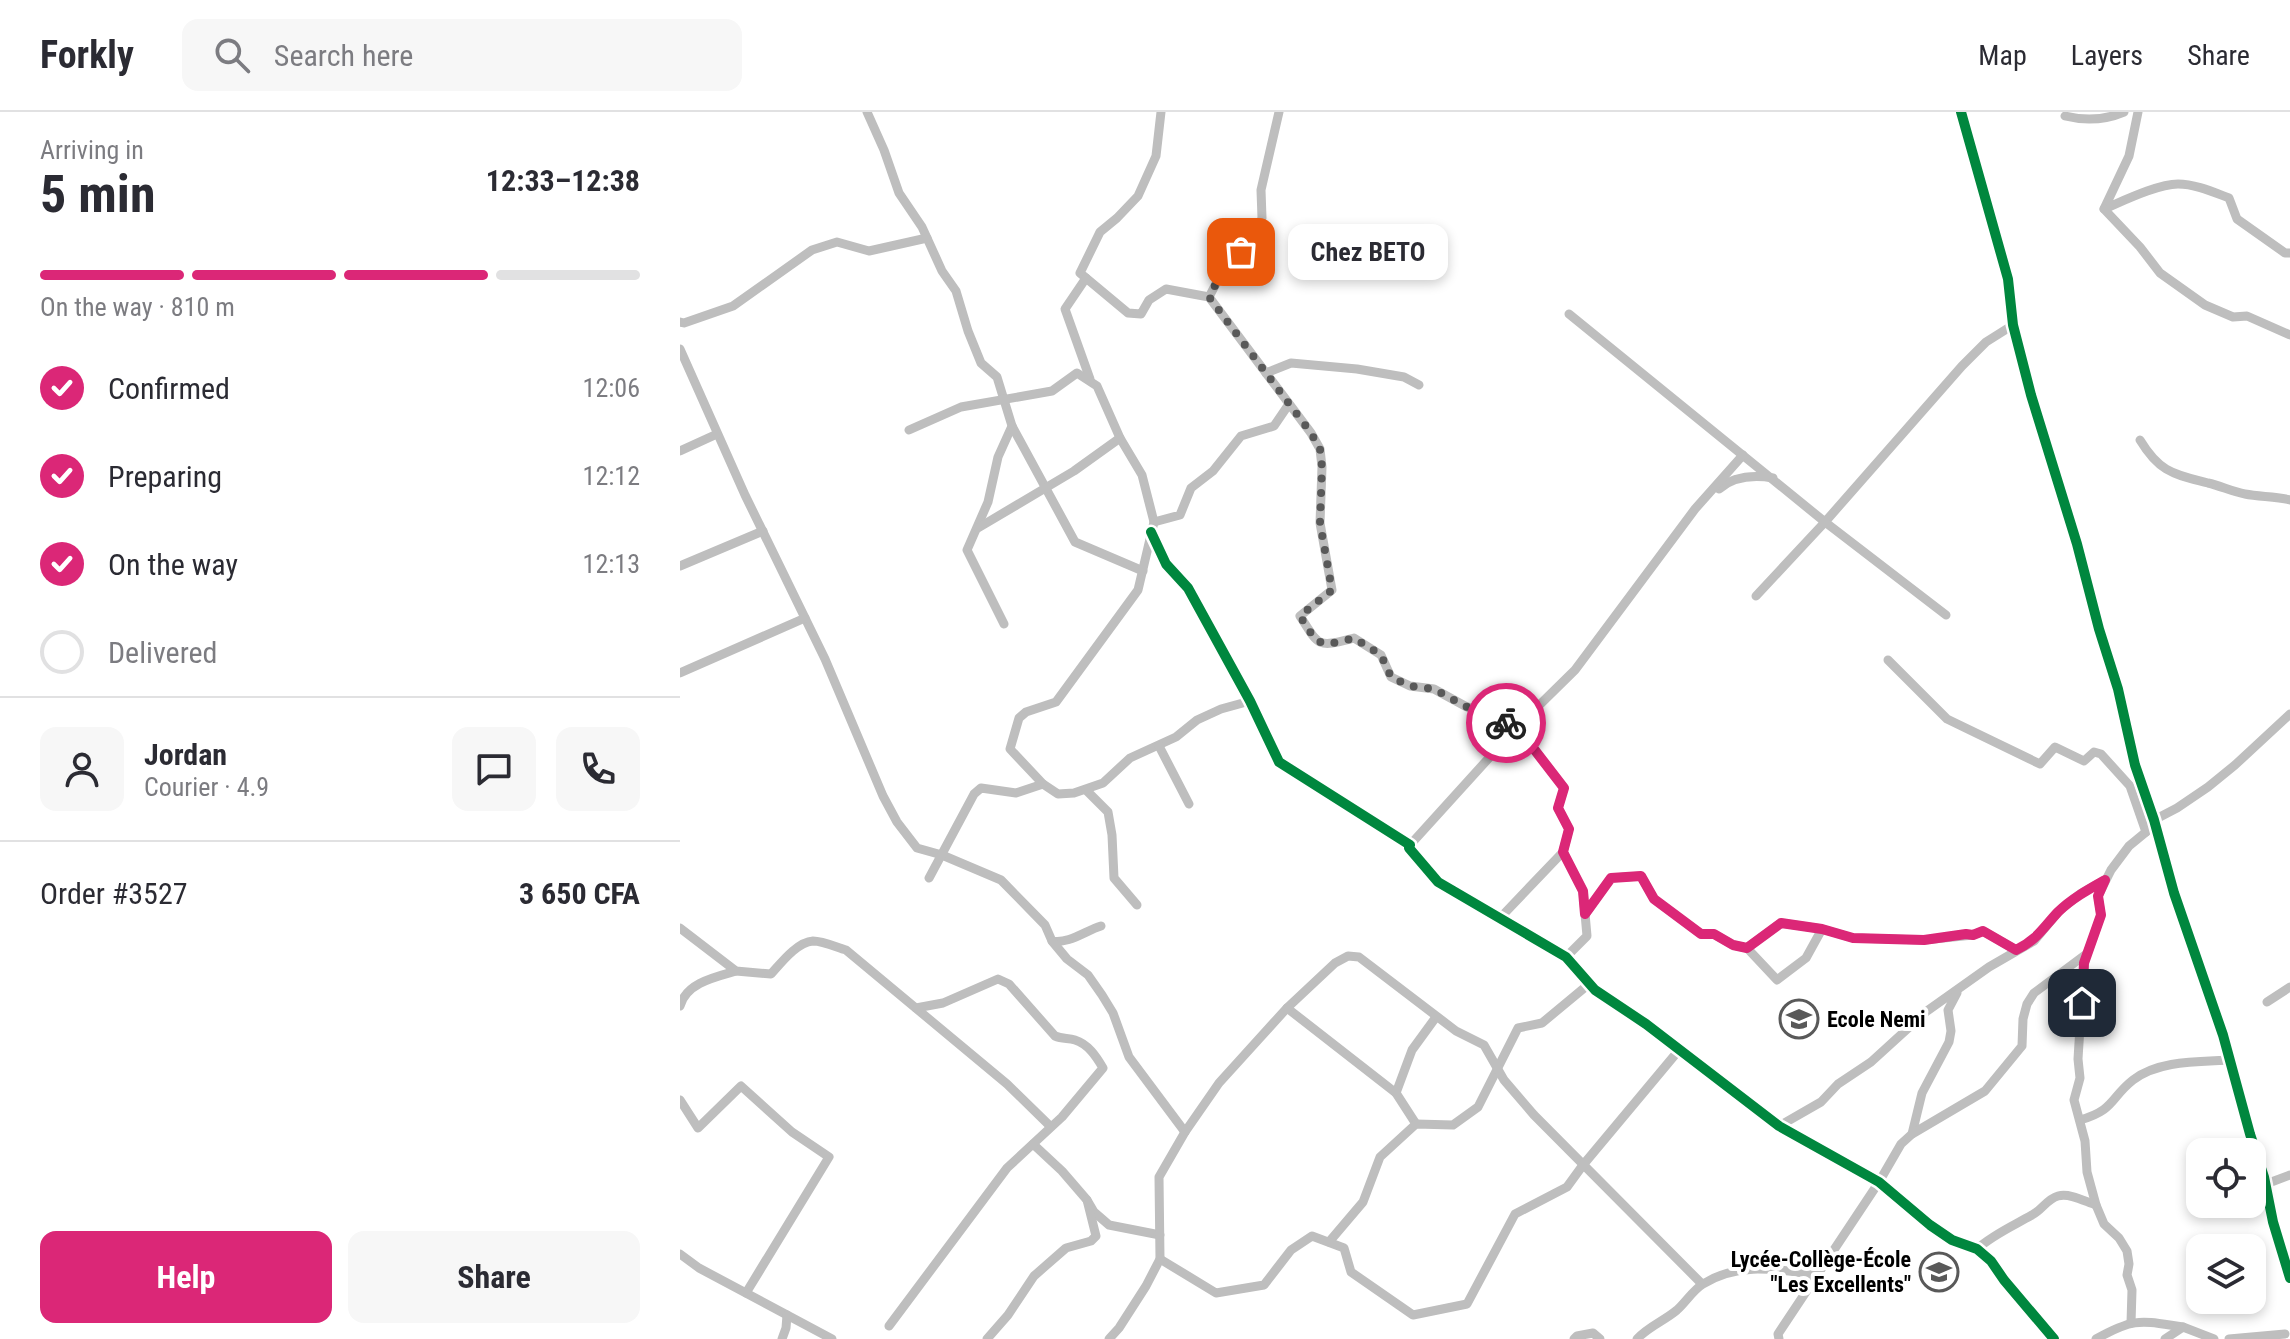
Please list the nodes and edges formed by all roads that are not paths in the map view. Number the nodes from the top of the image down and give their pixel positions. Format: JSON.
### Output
{"nodes":[{"id":1,"x":867,"y":112,"type":"edge"},
{"id":2,"x":1161,"y":112,"type":"edge"},
{"id":3,"x":1279,"y":112,"type":"edge"},
{"id":4,"x":1961,"y":112,"type":"edge"},
{"id":5,"x":2124,"y":112,"type":"edge"},
{"id":6,"x":2138,"y":112,"type":"edge"},
{"id":7,"x":2065,"y":116,"type":"dead end"},
{"id":8,"x":2104,"y":209,"type":"junction"},
{"id":9,"x":927,"y":238,"type":"junction"},
{"id":10,"x":2290,"y":253,"type":"edge"},
{"id":11,"x":1086,"y":278,"type":"junction"},
{"id":12,"x":1209,"y":297,"type":"junction"},
{"id":13,"x":1569,"y":314,"type":"dead end"},
{"id":14,"x":680,"y":322,"type":"edge"},
{"id":15,"x":2013,"y":325,"type":"junction"},
{"id":16,"x":2290,"y":335,"type":"edge"},
{"id":17,"x":680,"y":349,"type":"edge"},
{"id":18,"x":1266,"y":373,"type":"junction"},
{"id":19,"x":1091,"y":381,"type":"junction"},
{"id":20,"x":1419,"y":385,"type":"dead end"},
{"id":21,"x":1002,"y":398,"type":"junction"},
{"id":22,"x":1289,"y":404,"type":"junction"},
{"id":23,"x":1012,"y":426,"type":"junction"},
{"id":24,"x":909,"y":430,"type":"dead end"},
{"id":25,"x":717,"y":434,"type":"junction"},
{"id":26,"x":1120,"y":438,"type":"junction"},
{"id":27,"x":2140,"y":440,"type":"dead end"},
{"id":28,"x":680,"y":451,"type":"edge"},
{"id":29,"x":1743,"y":455,"type":"junction"},
{"id":30,"x":1773,"y":478,"type":"junction"},
{"id":31,"x":1044,"y":488,"type":"junction"},
{"id":32,"x":2290,"y":500,"type":"edge"},
{"id":33,"x":1695,"y":509,"type":"junction"},
{"id":34,"x":1825,"y":522,"type":"junction"},
{"id":35,"x":1152,"y":527,"type":"junction"},
{"id":36,"x":977,"y":529,"type":"junction"},
{"id":37,"x":763,"y":531,"type":"junction"},
{"id":38,"x":680,"y":566,"type":"edge"},
{"id":39,"x":1143,"y":571,"type":"junction"},
{"id":40,"x":1756,"y":596,"type":"dead end"},
{"id":41,"x":1946,"y":615,"type":"dead end"},
{"id":42,"x":805,"y":618,"type":"junction"},
{"id":43,"x":1004,"y":624,"type":"dead end"},
{"id":44,"x":1888,"y":660,"type":"dead end"},
{"id":45,"x":680,"y":673,"type":"edge"},
{"id":46,"x":1250,"y":701,"type":"junction"},
{"id":47,"x":2290,"y":714,"type":"edge"},
{"id":48,"x":1517,"y":727,"type":"junction"},
{"id":49,"x":1159,"y":746,"type":"junction"},
{"id":50,"x":1043,"y":784,"type":"junction"},
{"id":51,"x":1086,"y":790,"type":"junction"},
{"id":52,"x":1189,"y":804,"type":"dead end"},
{"id":53,"x":2154,"y":820,"type":"junction"},
{"id":54,"x":2146,"y":832,"type":"junction"},
{"id":55,"x":1410,"y":845,"type":"junction"},
{"id":56,"x":1563,"y":852,"type":"junction"},
{"id":57,"x":942,"y":855,"type":"junction"},
{"id":58,"x":929,"y":878,"type":"dead end"},
{"id":59,"x":2105,"y":880,"type":"junction"},
{"id":60,"x":1137,"y":905,"type":"dead end"},
{"id":61,"x":1585,"y":914,"type":"junction"},
{"id":62,"x":1500,"y":918,"type":"junction"},
{"id":63,"x":1101,"y":926,"type":"dead end"},
{"id":64,"x":680,"y":928,"type":"edge"},
{"id":65,"x":1822,"y":929,"type":"junction"},
{"id":66,"x":1052,"y":941,"type":"junction"},
{"id":67,"x":1747,"y":948,"type":"junction"},
{"id":68,"x":2016,"y":950,"type":"junction"},
{"id":69,"x":2087,"y":953,"type":"junction"},
{"id":70,"x":1566,"y":957,"type":"junction"},
{"id":71,"x":736,"y":971,"type":"junction"},
{"id":72,"x":1589,"y":984,"type":"junction"},
{"id":73,"x":2290,"y":987,"type":"edge"},
{"id":74,"x":1959,"y":990,"type":"junction"},
{"id":75,"x":2267,"y":1002,"type":"dead end"},
{"id":76,"x":680,"y":1006,"type":"edge"},
{"id":77,"x":916,"y":1008,"type":"junction"},
{"id":78,"x":1287,"y":1008,"type":"junction"},
{"id":79,"x":1436,"y":1017,"type":"junction"},
{"id":80,"x":1679,"y":1050,"type":"junction"},
{"id":81,"x":2230,"y":1060,"type":"junction"},
{"id":82,"x":1497,"y":1068,"type":"junction"},
{"id":83,"x":1396,"y":1093,"type":"junction"},
{"id":84,"x":680,"y":1100,"type":"edge"},
{"id":85,"x":2080,"y":1120,"type":"junction"},
{"id":86,"x":1416,"y":1124,"type":"junction"},
{"id":87,"x":1050,"y":1126,"type":"junction"},
{"id":88,"x":1779,"y":1126,"type":"junction"},
{"id":89,"x":1185,"y":1132,"type":"junction"},
{"id":90,"x":1912,"y":1134,"type":"junction"},
{"id":91,"x":2251,"y":1138,"type":"edge"},
{"id":92,"x":1033,"y":1144,"type":"junction"},
{"id":93,"x":1583,"y":1165,"type":"junction"},
{"id":94,"x":2290,"y":1175,"type":"edge"},
{"id":95,"x":1879,"y":1182,"type":"junction"},
{"id":96,"x":2266,"y":1184,"type":"joint"},
{"id":97,"x":1087,"y":1200,"type":"junction"},
{"id":98,"x":2096,"y":1205,"type":"junction"},
{"id":99,"x":1160,"y":1235,"type":"junction"},
{"id":100,"x":1329,"y":1242,"type":"junction"},
{"id":101,"x":1977,"y":1249,"type":"junction"},
{"id":102,"x":680,"y":1254,"type":"edge"},
{"id":103,"x":1160,"y":1259,"type":"junction"},
{"id":104,"x":1818,"y":1275,"type":"junction"},
{"id":105,"x":2290,"y":1278,"type":"edge"},
{"id":106,"x":1702,"y":1284,"type":"junction"},
{"id":107,"x":746,"y":1293,"type":"junction"},
{"id":108,"x":787,"y":1315,"type":"junction"},
{"id":109,"x":2131,"y":1323,"type":"junction"},
{"id":110,"x":889,"y":1326,"type":"dead end"},
{"id":111,"x":2183,"y":1327,"type":"junction"},
{"id":112,"x":2285,"y":1334,"type":"dead end"},
{"id":113,"x":782,"y":1339,"type":"edge"},
{"id":114,"x":832,"y":1339,"type":"edge"},
{"id":115,"x":987,"y":1339,"type":"edge"},
{"id":116,"x":1109,"y":1339,"type":"edge"},
{"id":117,"x":1574,"y":1339,"type":"edge"},
{"id":118,"x":1600,"y":1339,"type":"edge"},
{"id":119,"x":1637,"y":1339,"type":"edge"},
{"id":120,"x":1779,"y":1339,"type":"edge"},
{"id":121,"x":2054,"y":1339,"type":"edge"},
{"id":122,"x":2096,"y":1339,"type":"edge"},
{"id":123,"x":2165,"y":1339,"type":"edge"},
{"id":124,"x":2214,"y":1339,"type":"edge"},
{"id":125,"x":2229,"y":1339,"type":"edge"}],
"edges":[{"from":1,"to":9,"type":"street"},
{"from":2,"to":11,"type":"street"},
{"from":3,"to":12,"type":"street"},
{"from":4,"to":15,"type":"street"},
{"from":5,"to":7,"type":"street"},
{"from":6,"to":8,"type":"street"},
{"from":8,"to":10,"type":"street"},
{"from":8,"to":16,"type":"street"},
{"from":9,"to":14,"type":"street"},
{"from":9,"to":21,"type":"street"},
{"from":11,"to":12,"type":"street"},
{"from":11,"to":19,"type":"street"},
{"from":12,"to":18,"type":"street"},
{"from":13,"to":29,"type":"street"},
{"from":15,"to":34,"type":"street"},
{"from":15,"to":53,"type":"street"},
{"from":17,"to":25,"type":"street"},
{"from":18,"to":20,"type":"street"},
{"from":18,"to":22,"type":"street"},
{"from":19,"to":21,"type":"street"},
{"from":19,"to":26,"type":"street"},
{"from":21,"to":23,"type":"street"},
{"from":21,"to":24,"type":"street"},
{"from":22,"to":35,"type":"street"},
{"from":22,"to":48,"type":"street"},
{"from":23,"to":31,"type":"street"},
{"from":23,"to":36,"type":"street"},
{"from":25,"to":28,"type":"street"},
{"from":25,"to":37,"type":"street"},
{"from":26,"to":31,"type":"street"},
{"from":26,"to":35,"type":"street"},
{"from":27,"to":32,"type":"street"},
{"from":29,"to":30,"type":"street"},
{"from":29,"to":33,"type":"street"},
{"from":30,"to":33,"type":"street"},
{"from":30,"to":34,"type":"street"},
{"from":31,"to":36,"type":"street"},
{"from":31,"to":39,"type":"street"},
{"from":33,"to":48,"type":"street"},
{"from":34,"to":40,"type":"street"},
{"from":34,"to":41,"type":"street"},
{"from":35,"to":39,"type":"street"},
{"from":35,"to":46,"type":"street"},
{"from":36,"to":43,"type":"street"},
{"from":37,"to":38,"type":"street"},
{"from":37,"to":42,"type":"street"},
{"from":39,"to":50,"type":"street"},
{"from":42,"to":45,"type":"street"},
{"from":42,"to":57,"type":"street"},
{"from":44,"to":54,"type":"street"},
{"from":46,"to":49,"type":"street"},
{"from":46,"to":55,"type":"street"},
{"from":47,"to":53,"type":"street"},
{"from":48,"to":55,"type":"street"},
{"from":48,"to":56,"type":"street"},
{"from":49,"to":51,"type":"street"},
{"from":49,"to":52,"type":"street"},
{"from":50,"to":51,"type":"street"},
{"from":50,"to":57,"type":"street"},
{"from":51,"to":60,"type":"street"},
{"from":53,"to":54,"type":"street"},
{"from":53,"to":81,"type":"street"},
{"from":54,"to":59,"type":"street"},
{"from":55,"to":62,"type":"street"},
{"from":56,"to":61,"type":"street"},
{"from":56,"to":62,"type":"street"},
{"from":57,"to":58,"type":"street"},
{"from":57,"to":66,"type":"street"},
{"from":59,"to":68,"type":"street"},
{"from":59,"to":69,"type":"street"},
{"from":61,"to":67,"type":"street"},
{"from":61,"to":70,"type":"street"},
{"from":62,"to":70,"type":"street"},
{"from":63,"to":66,"type":"street"},
{"from":64,"to":71,"type":"street"},
{"from":65,"to":67,"type":"street"},
{"from":65,"to":67,"type":"street"},
{"from":65,"to":68,"type":"street"},
{"from":66,"to":89,"type":"street"},
{"from":68,"to":74,"type":"street"},
{"from":69,"to":85,"type":"street"},
{"from":69,"to":90,"type":"street"},
{"from":70,"to":72,"type":"street"},
{"from":71,"to":76,"type":"street"},
{"from":71,"to":77,"type":"street"},
{"from":72,"to":80,"type":"street"},
{"from":72,"to":82,"type":"street"},
{"from":73,"to":75,"type":"street"},
{"from":74,"to":88,"type":"street"},
{"from":74,"to":90,"type":"street"},
{"from":77,"to":87,"type":"street"},
{"from":77,"to":87,"type":"street"},
{"from":78,"to":79,"type":"street"},
{"from":78,"to":83,"type":"street"},
{"from":78,"to":89,"type":"street"},
{"from":79,"to":82,"type":"street"},
{"from":79,"to":83,"type":"street"},
{"from":80,"to":88,"type":"street"},
{"from":80,"to":93,"type":"street"},
{"from":81,"to":85,"type":"street"},
{"from":81,"to":91,"type":"street"},
{"from":82,"to":86,"type":"street"},
{"from":82,"to":93,"type":"street"},
{"from":83,"to":86,"type":"street"},
{"from":84,"to":107,"type":"street"},
{"from":85,"to":98,"type":"street"},
{"from":86,"to":100,"type":"street"},
{"from":87,"to":92,"type":"street"},
{"from":88,"to":95,"type":"street"},
{"from":89,"to":99,"type":"street"},
{"from":90,"to":95,"type":"street"},
{"from":92,"to":97,"type":"street"},
{"from":92,"to":110,"type":"street"},
{"from":93,"to":100,"type":"street"},
{"from":93,"to":106,"type":"street"},
{"from":94,"to":96,"type":"street"},
{"from":95,"to":101,"type":"street"},
{"from":95,"to":104,"type":"street"},
{"from":96,"to":105,"type":"street"},
{"from":97,"to":99,"type":"street"},
{"from":97,"to":115,"type":"street"},
{"from":98,"to":101,"type":"street"},
{"from":98,"to":109,"type":"street"},
{"from":99,"to":103,"type":"street"},
{"from":100,"to":103,"type":"street"},
{"from":101,"to":121,"type":"street"},
{"from":102,"to":107,"type":"street"},
{"from":103,"to":116,"type":"street"},
{"from":104,"to":106,"type":"street"},
{"from":104,"to":120,"type":"street"},
{"from":106,"to":119,"type":"street"},
{"from":107,"to":108,"type":"street"},
{"from":108,"to":113,"type":"street"},
{"from":108,"to":114,"type":"street"},
{"from":109,"to":111,"type":"street"},
{"from":109,"to":122,"type":"street"},
{"from":111,"to":123,"type":"street"},
{"from":111,"to":124,"type":"street"},
{"from":112,"to":125,"type":"street"},
{"from":117,"to":118,"type":"street"}]}
